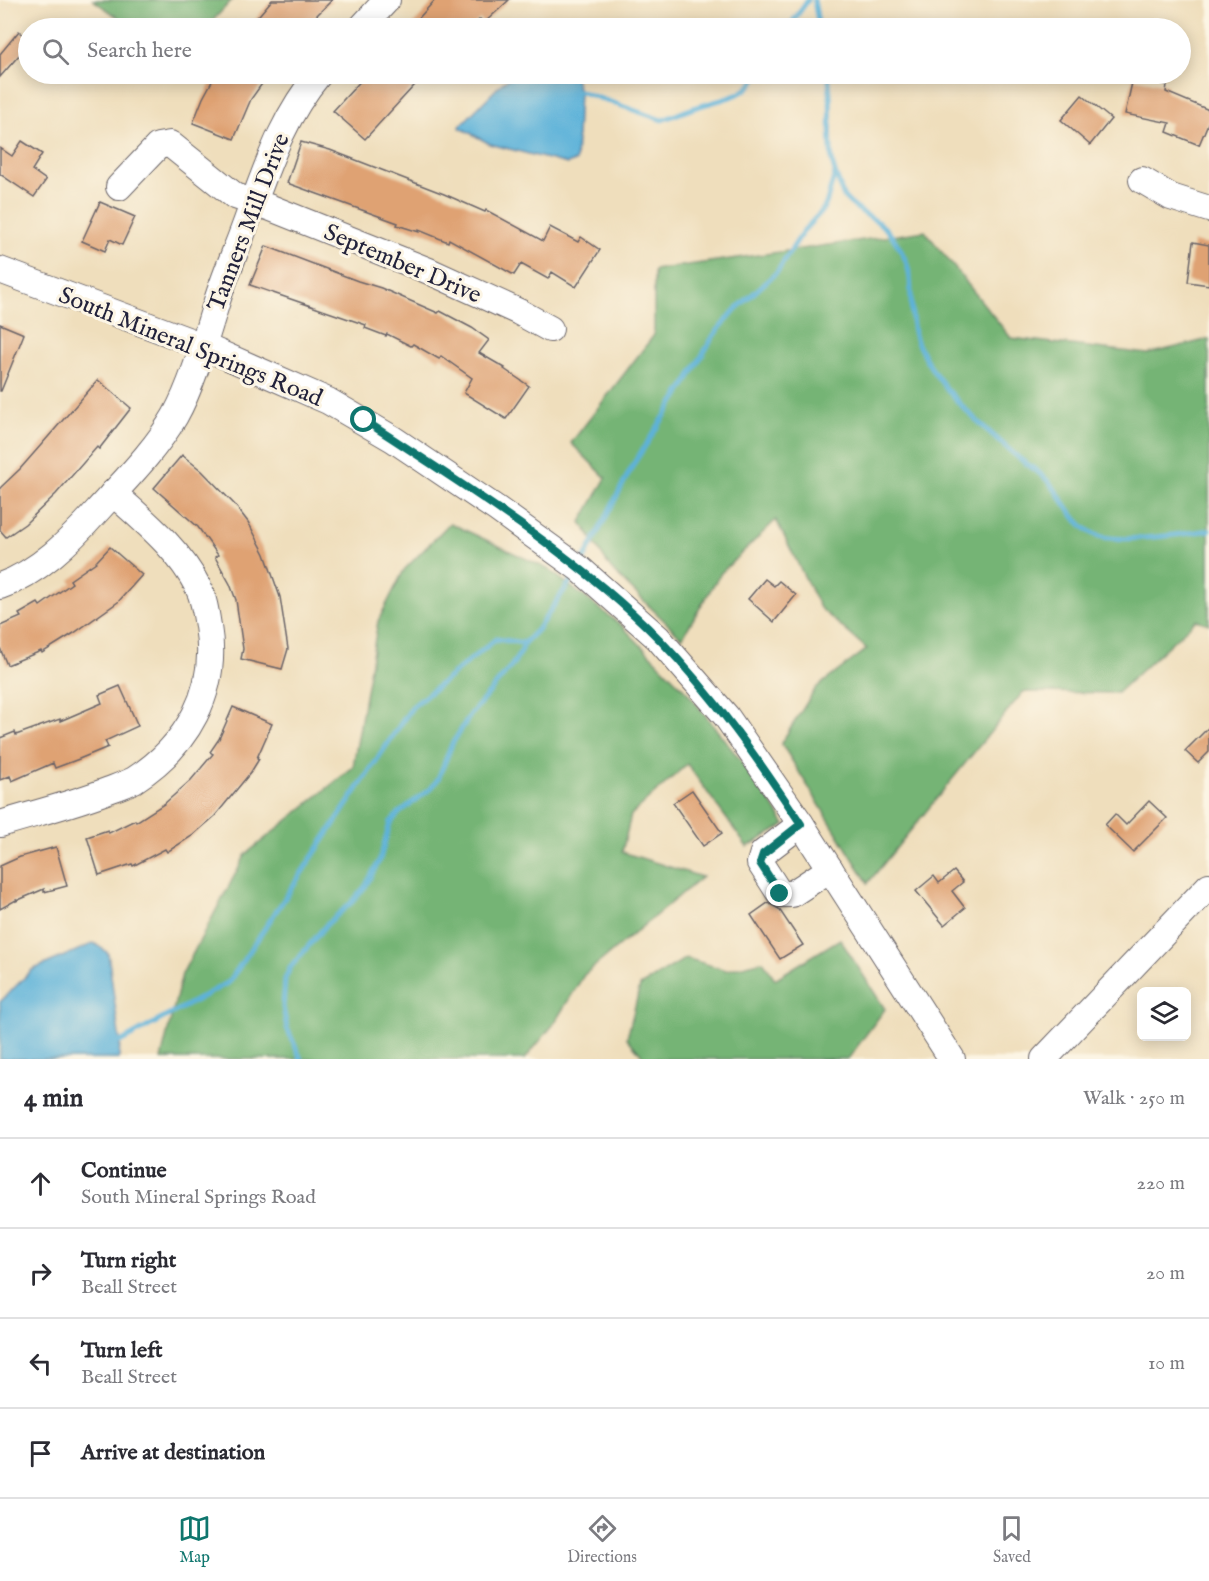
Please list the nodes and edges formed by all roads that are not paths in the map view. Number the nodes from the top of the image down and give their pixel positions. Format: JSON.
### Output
{"nodes":[{"id":1,"x":387,"y":0,"type":"edge"},
{"id":2,"x":370,"y":18,"type":"edge"},
{"id":3,"x":311,"y":84,"type":"edge"},
{"id":4,"x":1142,"y":180,"type":"dead end"},
{"id":5,"x":119,"y":187,"type":"dead end"},
{"id":6,"x":254,"y":202,"type":"junction"},
{"id":7,"x":1209,"y":209,"type":"edge"},
{"id":8,"x":0,"y":270,"type":"edge"},
{"id":9,"x":550,"y":329,"type":"dead end"},
{"id":10,"x":203,"y":346,"type":"junction"},
{"id":11,"x":113,"y":493,"type":"junction"},
{"id":12,"x":0,"y":586,"type":"edge"},
{"id":13,"x":0,"y":824,"type":"edge"},
{"id":14,"x":801,"y":824,"type":"junction"},
{"id":15,"x":830,"y":869,"type":"junction"},
{"id":16,"x":1209,"y":886,"type":"edge"},
{"id":17,"x":952,"y":1059,"type":"edge"},
{"id":18,"x":1044,"y":1059,"type":"edge"}],
"edges":[{"from":1,"to":2,"type":"street"},
{"from":3,"to":6,"type":"street","name":"Tanners Mill Drive"},
{"from":4,"to":7,"type":"street"},
{"from":5,"to":6,"type":"street","name":"September Drive"},
{"from":6,"to":9,"type":"street","name":"September Drive"},
{"from":6,"to":10,"type":"street","name":"Tanners Mill Drive"},
{"from":8,"to":10,"type":"street","name":"South Mineral Springs Road"},
{"from":10,"to":11,"type":"street","name":"Tanners Mill Drive"},
{"from":10,"to":14,"type":"street","name":"South Mineral Springs Road"},
{"from":11,"to":12,"type":"street","name":"Tanners Mill Drive"},
{"from":11,"to":13,"type":"street"},
{"from":14,"to":15,"type":"street","name":"South Mineral Springs Road"},
{"from":14,"to":15,"type":"street"},
{"from":15,"to":17,"type":"street","name":"South Mineral Springs Road"},
{"from":16,"to":18,"type":"street"}]}
